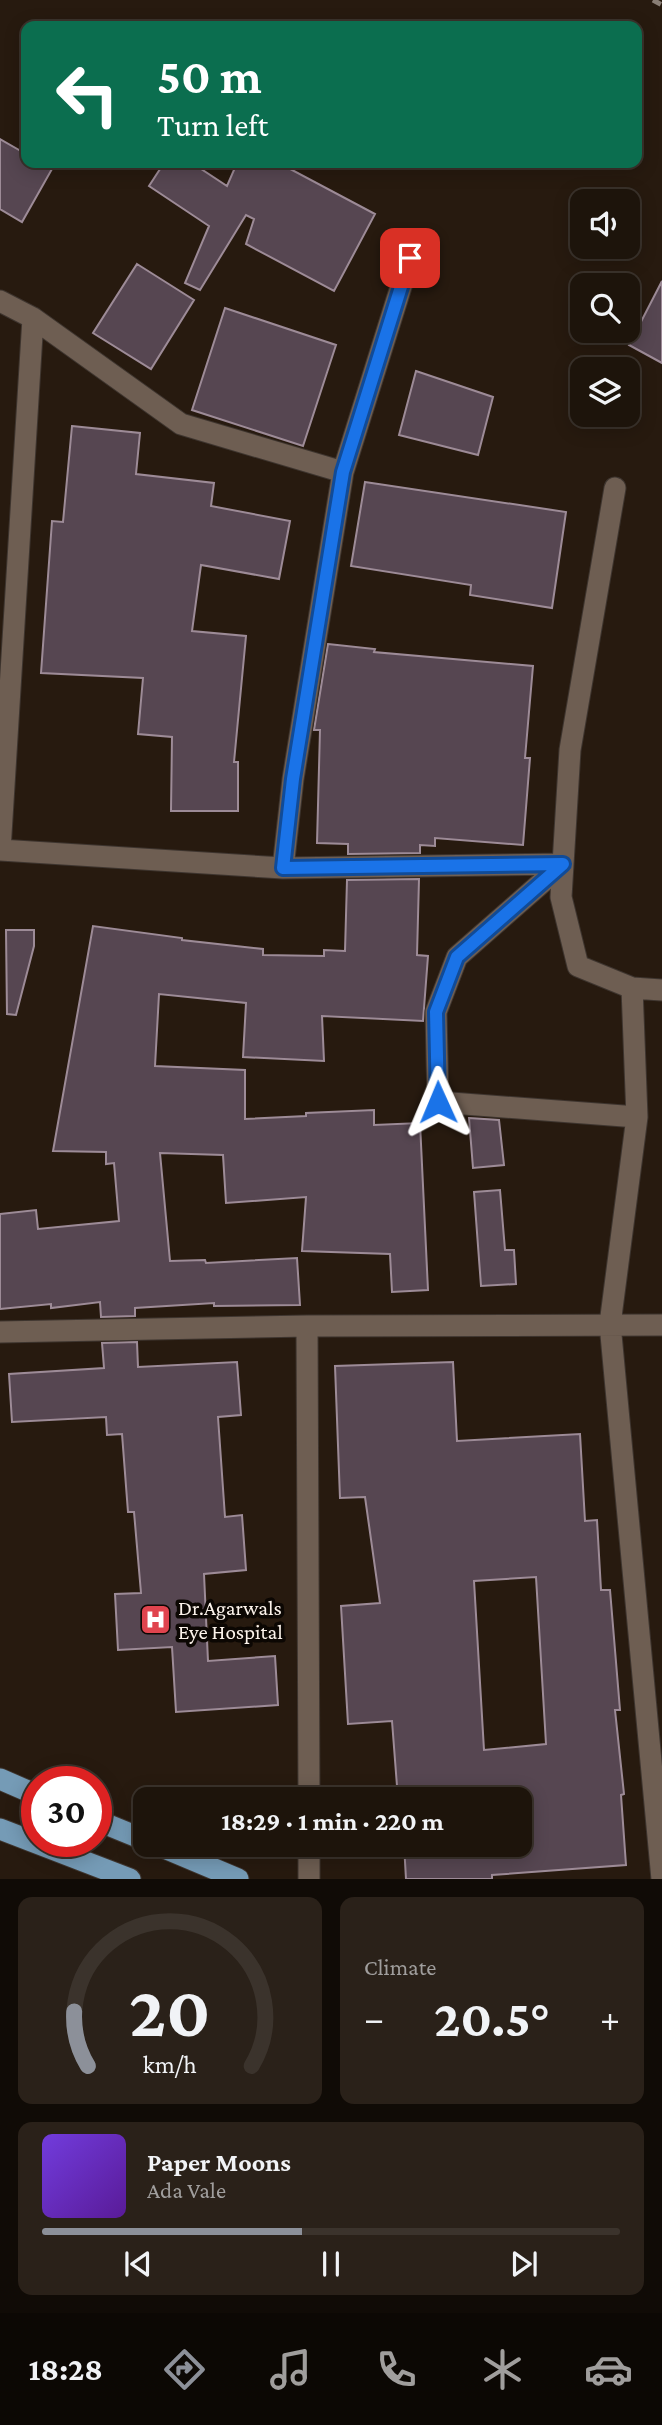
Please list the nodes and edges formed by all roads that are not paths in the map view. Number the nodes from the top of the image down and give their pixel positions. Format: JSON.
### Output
{"nodes":[{"id":1,"x":410,"y":258,"type":"dead end"},
{"id":2,"x":0,"y":301,"type":"edge"},
{"id":3,"x":33,"y":318,"type":"junction"},
{"id":4,"x":343,"y":472,"type":"junction"},
{"id":5,"x":615,"y":488,"type":"dead end"},
{"id":6,"x":0,"y":850,"type":"edge"},
{"id":7,"x":563,"y":864,"type":"junction"},
{"id":8,"x":283,"y":868,"type":"junction"},
{"id":9,"x":632,"y":988,"type":"junction"},
{"id":10,"x":662,"y":990,"type":"edge"},
{"id":11,"x":638,"y":1117,"type":"junction"},
{"id":12,"x":610,"y":1324,"type":"junction"},
{"id":13,"x":662,"y":1325,"type":"edge"},
{"id":14,"x":307,"y":1326,"type":"junction"},
{"id":15,"x":0,"y":1332,"type":"edge"},
{"id":16,"x":0,"y":1779,"type":"edge"},
{"id":17,"x":309,"y":1787,"type":"edge"},
{"id":18,"x":21,"y":1788,"type":"edge"},
{"id":19,"x":112,"y":1827,"type":"edge"},
{"id":20,"x":0,"y":1829,"type":"edge"},
{"id":21,"x":133,"y":1835,"type":"edge"},
{"id":22,"x":186,"y":1857,"type":"edge"},
{"id":23,"x":309,"y":1857,"type":"edge"},
{"id":24,"x":130,"y":1879,"type":"edge"},
{"id":25,"x":238,"y":1879,"type":"edge"},
{"id":26,"x":309,"y":1879,"type":"edge"},
{"id":27,"x":662,"y":1879,"type":"edge"}],
"edges":[{"from":1,"to":4,"type":"street"},
{"from":2,"to":3,"type":"street"},
{"from":3,"to":4,"type":"street"},
{"from":3,"to":6,"type":"street"},
{"from":4,"to":8,"type":"street"},
{"from":5,"to":7,"type":"street"},
{"from":6,"to":8,"type":"street"},
{"from":7,"to":8,"type":"street"},
{"from":7,"to":9,"type":"street"},
{"from":7,"to":11,"type":"street"},
{"from":9,"to":10,"type":"street"},
{"from":9,"to":11,"type":"street"},
{"from":11,"to":12,"type":"street"},
{"from":12,"to":13,"type":"street"},
{"from":12,"to":14,"type":"street"},
{"from":12,"to":27,"type":"street"},
{"from":14,"to":15,"type":"street"},
{"from":14,"to":17,"type":"street"},
{"from":16,"to":18,"type":"main road"},
{"from":19,"to":21,"type":"main road"},
{"from":20,"to":24,"type":"main road"},
{"from":22,"to":25,"type":"main road"},
{"from":23,"to":26,"type":"street"}]}
